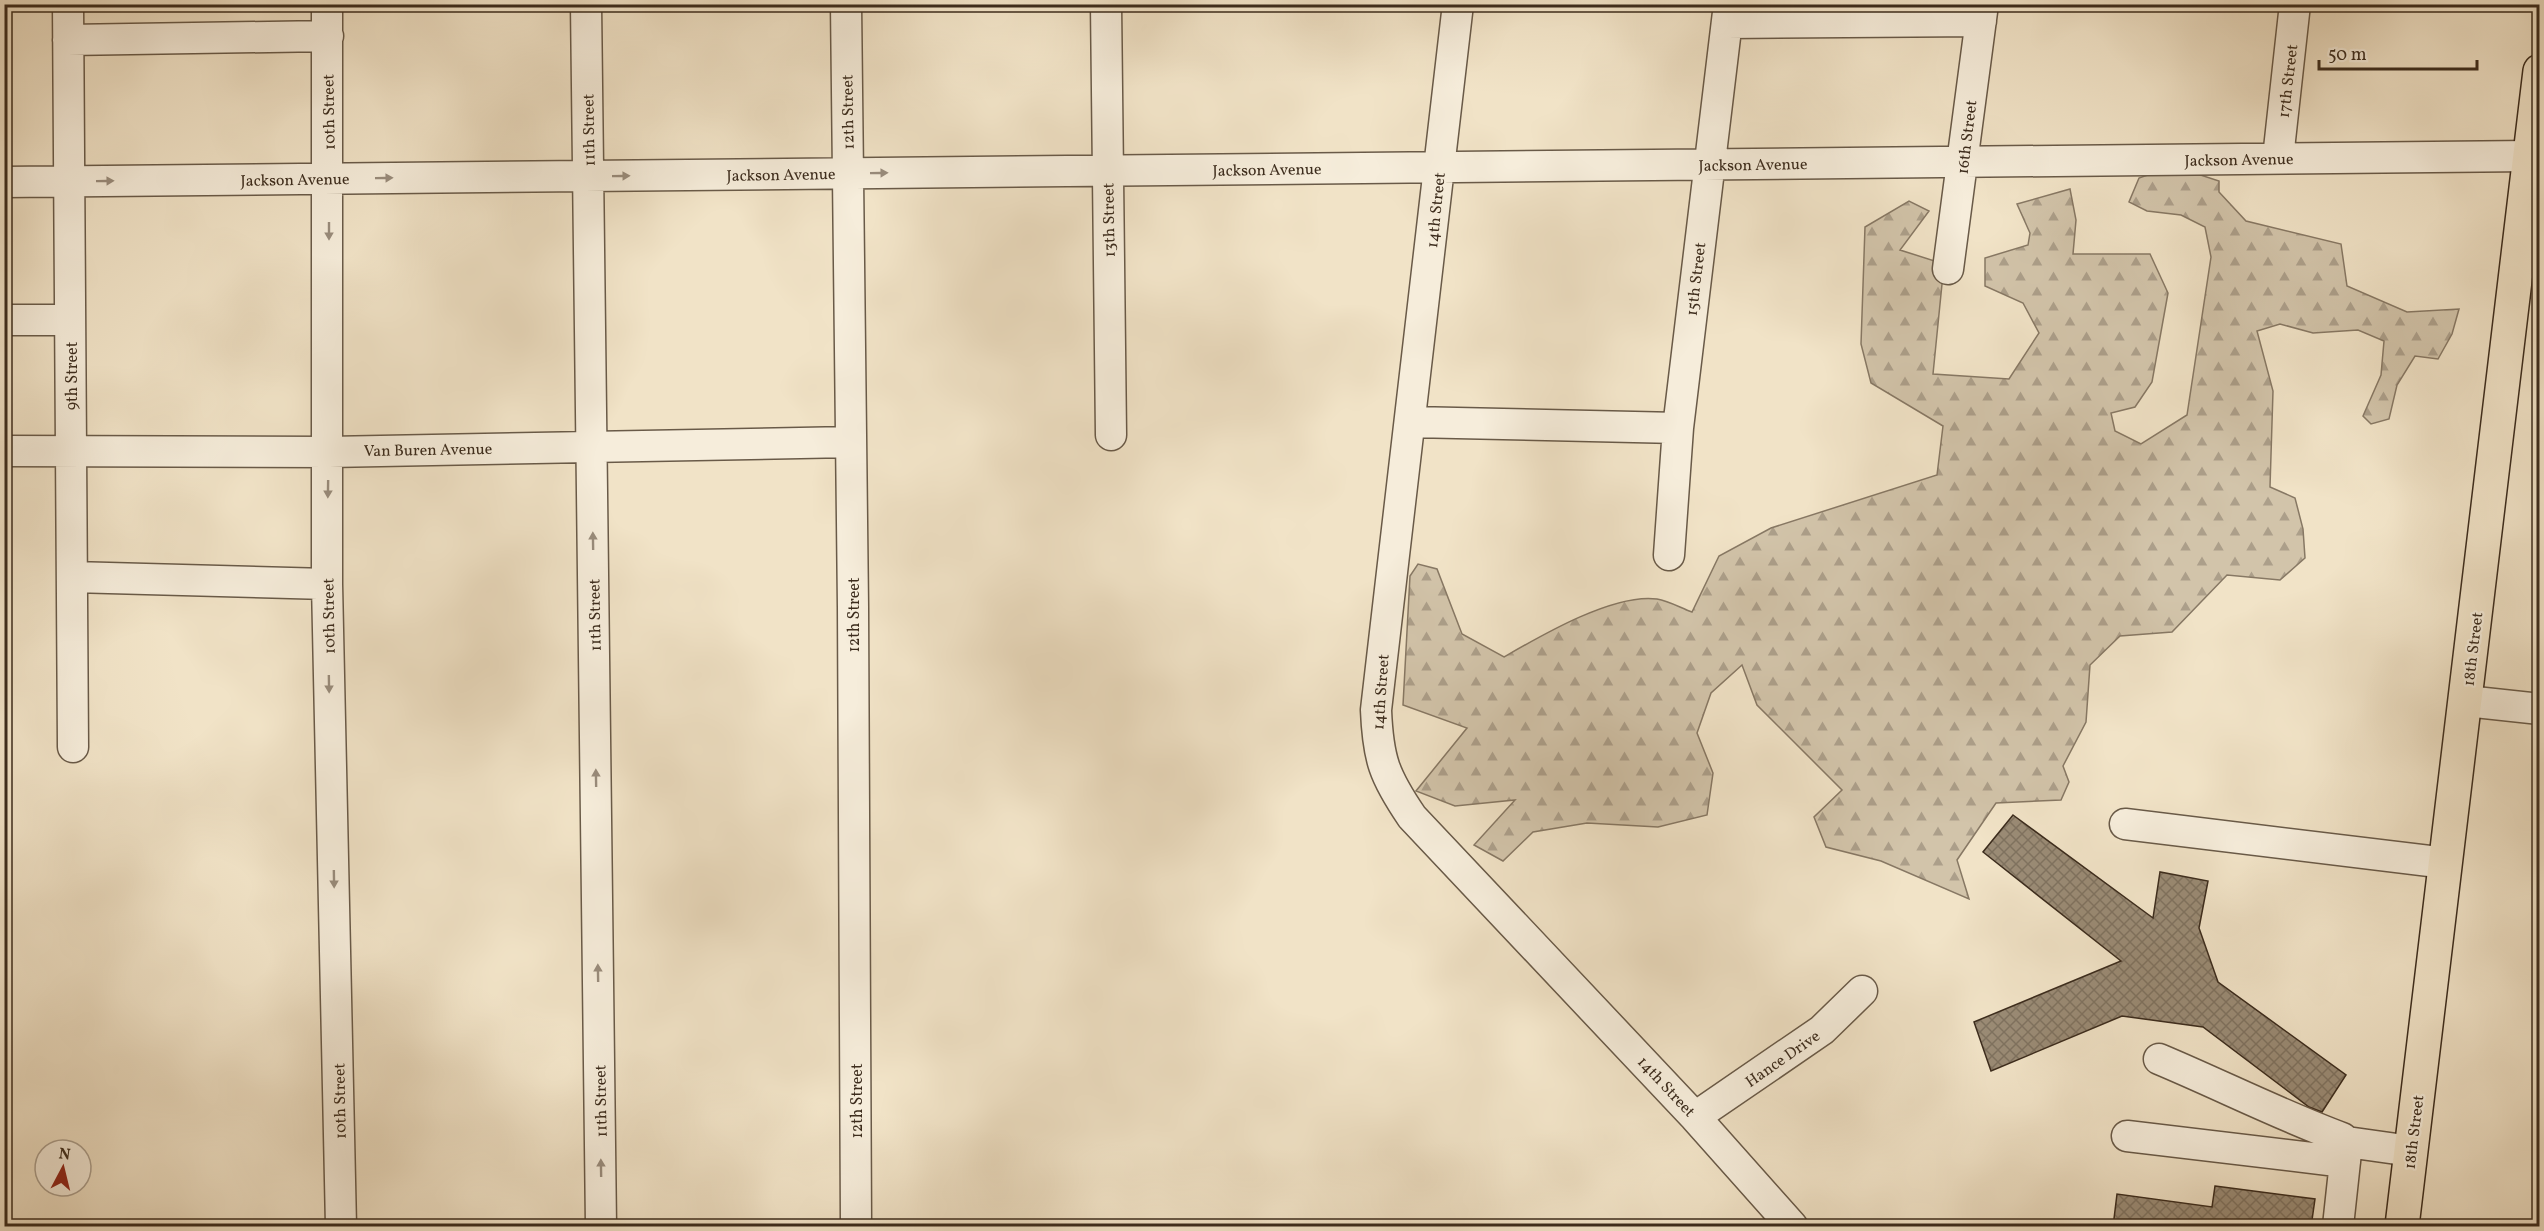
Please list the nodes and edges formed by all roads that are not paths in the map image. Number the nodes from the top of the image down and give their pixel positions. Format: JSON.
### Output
{"nodes":[{"id":1,"x":68,"y":4,"type":"edge"},
{"id":2,"x":327,"y":4,"type":"edge"},
{"id":3,"x":586,"y":4,"type":"edge"},
{"id":4,"x":846,"y":4,"type":"edge"},
{"id":5,"x":1106,"y":4,"type":"edge"},
{"id":6,"x":1458,"y":4,"type":"edge"},
{"id":7,"x":2295,"y":4,"type":"edge"},
{"id":8,"x":1982,"y":13,"type":"edge"},
{"id":9,"x":1728,"y":14,"type":"edge"},
{"id":10,"x":327,"y":36,"type":"junction"},
{"id":11,"x":68,"y":40,"type":"junction"},
{"id":12,"x":2540,"y":71,"type":"edge"},
{"id":13,"x":2530,"y":156,"type":"junction"},
{"id":14,"x":2278,"y":158,"type":"junction"},
{"id":15,"x":1963,"y":162,"type":"junction"},
{"id":16,"x":1709,"y":164,"type":"junction"},
{"id":17,"x":1440,"y":167,"type":"junction"},
{"id":18,"x":1108,"y":171,"type":"junction"},
{"id":19,"x":848,"y":174,"type":"junction"},
{"id":20,"x":589,"y":176,"type":"junction"},
{"id":21,"x":329,"y":179,"type":"junction"},
{"id":22,"x":4,"y":182,"type":"edge"},
{"id":23,"x":69,"y":182,"type":"junction"},
{"id":24,"x":1948,"y":269,"type":"dead end"},
{"id":25,"x":4,"y":320,"type":"edge"},
{"id":26,"x":70,"y":320,"type":"junction"},
{"id":27,"x":1412,"y":422,"type":"junction"},
{"id":28,"x":1678,"y":428,"type":"junction"},
{"id":29,"x":1111,"y":435,"type":"dead end"},
{"id":30,"x":851,"y":442,"type":"junction"},
{"id":31,"x":592,"y":445,"type":"junction"},
{"id":32,"x":71,"y":450,"type":"junction"},
{"id":33,"x":4,"y":451,"type":"edge"},
{"id":34,"x":329,"y":452,"type":"junction"},
{"id":35,"x":1669,"y":555,"type":"dead end"},
{"id":36,"x":72,"y":577,"type":"junction"},
{"id":37,"x":327,"y":584,"type":"junction"},
{"id":38,"x":2466,"y":701,"type":"junction"},
{"id":39,"x":2540,"y":709,"type":"edge"},
{"id":40,"x":73,"y":747,"type":"dead end"},
{"id":41,"x":2125,"y":824,"type":"dead end"},
{"id":42,"x":2446,"y":863,"type":"junction"},
{"id":43,"x":1862,"y":991,"type":"dead end"},
{"id":44,"x":2159,"y":1059,"type":"dead end"},
{"id":45,"x":1695,"y":1117,"type":"junction"},
{"id":46,"x":2127,"y":1136,"type":"dead end"},
{"id":47,"x":2411,"y":1151,"type":"junction"},
{"id":48,"x":2346,"y":1152,"type":"junction"},
{"id":49,"x":342,"y":1227,"type":"edge"},
{"id":50,"x":601,"y":1227,"type":"edge"},
{"id":51,"x":856,"y":1227,"type":"edge"},
{"id":52,"x":1792,"y":1227,"type":"edge"},
{"id":53,"x":2338,"y":1227,"type":"edge"},
{"id":54,"x":2402,"y":1227,"type":"edge"}],
"edges":[{"from":1,"to":11,"type":"street","name":"9th Street"},
{"from":2,"to":10,"type":"street","name":"10th Street"},
{"from":3,"to":20,"type":"street","name":"11th Street"},
{"from":4,"to":19,"type":"street","name":"12th Street"},
{"from":5,"to":18,"type":"street","name":"13th Street"},
{"from":6,"to":17,"type":"street","name":"14th Street"},
{"from":7,"to":14,"type":"street","name":"17th Street"},
{"from":8,"to":9,"type":"street"},
{"from":8,"to":15,"type":"street","name":"16th Street"},
{"from":9,"to":16,"type":"street","name":"15th Street"},
{"from":10,"to":11,"type":"street"},
{"from":10,"to":21,"type":"street","name":"10th Street"},
{"from":11,"to":23,"type":"street","name":"9th Street"},
{"from":12,"to":13,"type":"main road","name":"18th Street"},
{"from":13,"to":14,"type":"street","name":"Jackson Avenue"},
{"from":13,"to":38,"type":"main road","name":"18th Street"},
{"from":14,"to":15,"type":"street","name":"Jackson Avenue"},
{"from":15,"to":16,"type":"street","name":"Jackson Avenue"},
{"from":15,"to":24,"type":"street","name":"16th Street"},
{"from":16,"to":17,"type":"street","name":"Jackson Avenue"},
{"from":16,"to":28,"type":"street","name":"15th Street"},
{"from":17,"to":18,"type":"street","name":"Jackson Avenue"},
{"from":17,"to":27,"type":"street","name":"14th Street"},
{"from":19,"to":18,"type":"street","name":"Jackson Avenue","one_way":true},
{"from":18,"to":29,"type":"street","name":"13th Street"},
{"from":20,"to":19,"type":"street","name":"Jackson Avenue","one_way":true},
{"from":19,"to":30,"type":"street","name":"12th Street"},
{"from":21,"to":20,"type":"street","name":"Jackson Avenue","one_way":true},
{"from":20,"to":31,"type":"street","name":"11th Street"},
{"from":23,"to":21,"type":"street","name":"Jackson Avenue","one_way":true},
{"from":21,"to":34,"type":"street","name":"10th Street","one_way":true},
{"from":22,"to":23,"type":"street","name":"Jackson Avenue"},
{"from":23,"to":26,"type":"street","name":"9th Street"},
{"from":25,"to":26,"type":"street"},
{"from":26,"to":32,"type":"street","name":"9th Street"},
{"from":27,"to":28,"type":"street"},
{"from":27,"to":45,"type":"street","name":"14th Street"},
{"from":28,"to":35,"type":"street","name":"15th Street"},
{"from":30,"to":31,"type":"street","name":"Van Buren Avenue"},
{"from":30,"to":51,"type":"street","name":"12th Street"},
{"from":31,"to":34,"type":"street","name":"Van Buren Avenue"},
{"from":50,"to":31,"type":"street","name":"11th Street","one_way":true},
{"from":32,"to":33,"type":"street","name":"Van Buren Avenue"},
{"from":32,"to":34,"type":"street","name":"Van Buren Avenue"},
{"from":32,"to":36,"type":"street","name":"9th Street"},
{"from":34,"to":37,"type":"street","name":"10th Street","one_way":true},
{"from":36,"to":37,"type":"street"},
{"from":36,"to":40,"type":"street","name":"9th Street"},
{"from":37,"to":49,"type":"street","name":"10th Street","one_way":true},
{"from":38,"to":39,"type":"street"},
{"from":38,"to":42,"type":"main road","name":"18th Street"},
{"from":41,"to":42,"type":"street"},
{"from":42,"to":47,"type":"main road","name":"18th Street"},
{"from":43,"to":45,"type":"street","name":"Hance Drive"},
{"from":44,"to":48,"type":"street"},
{"from":45,"to":52,"type":"street","name":"14th Street"},
{"from":46,"to":48,"type":"street"},
{"from":47,"to":48,"type":"street"},
{"from":47,"to":54,"type":"main road","name":"18th Street"},
{"from":48,"to":53,"type":"street"}]}
